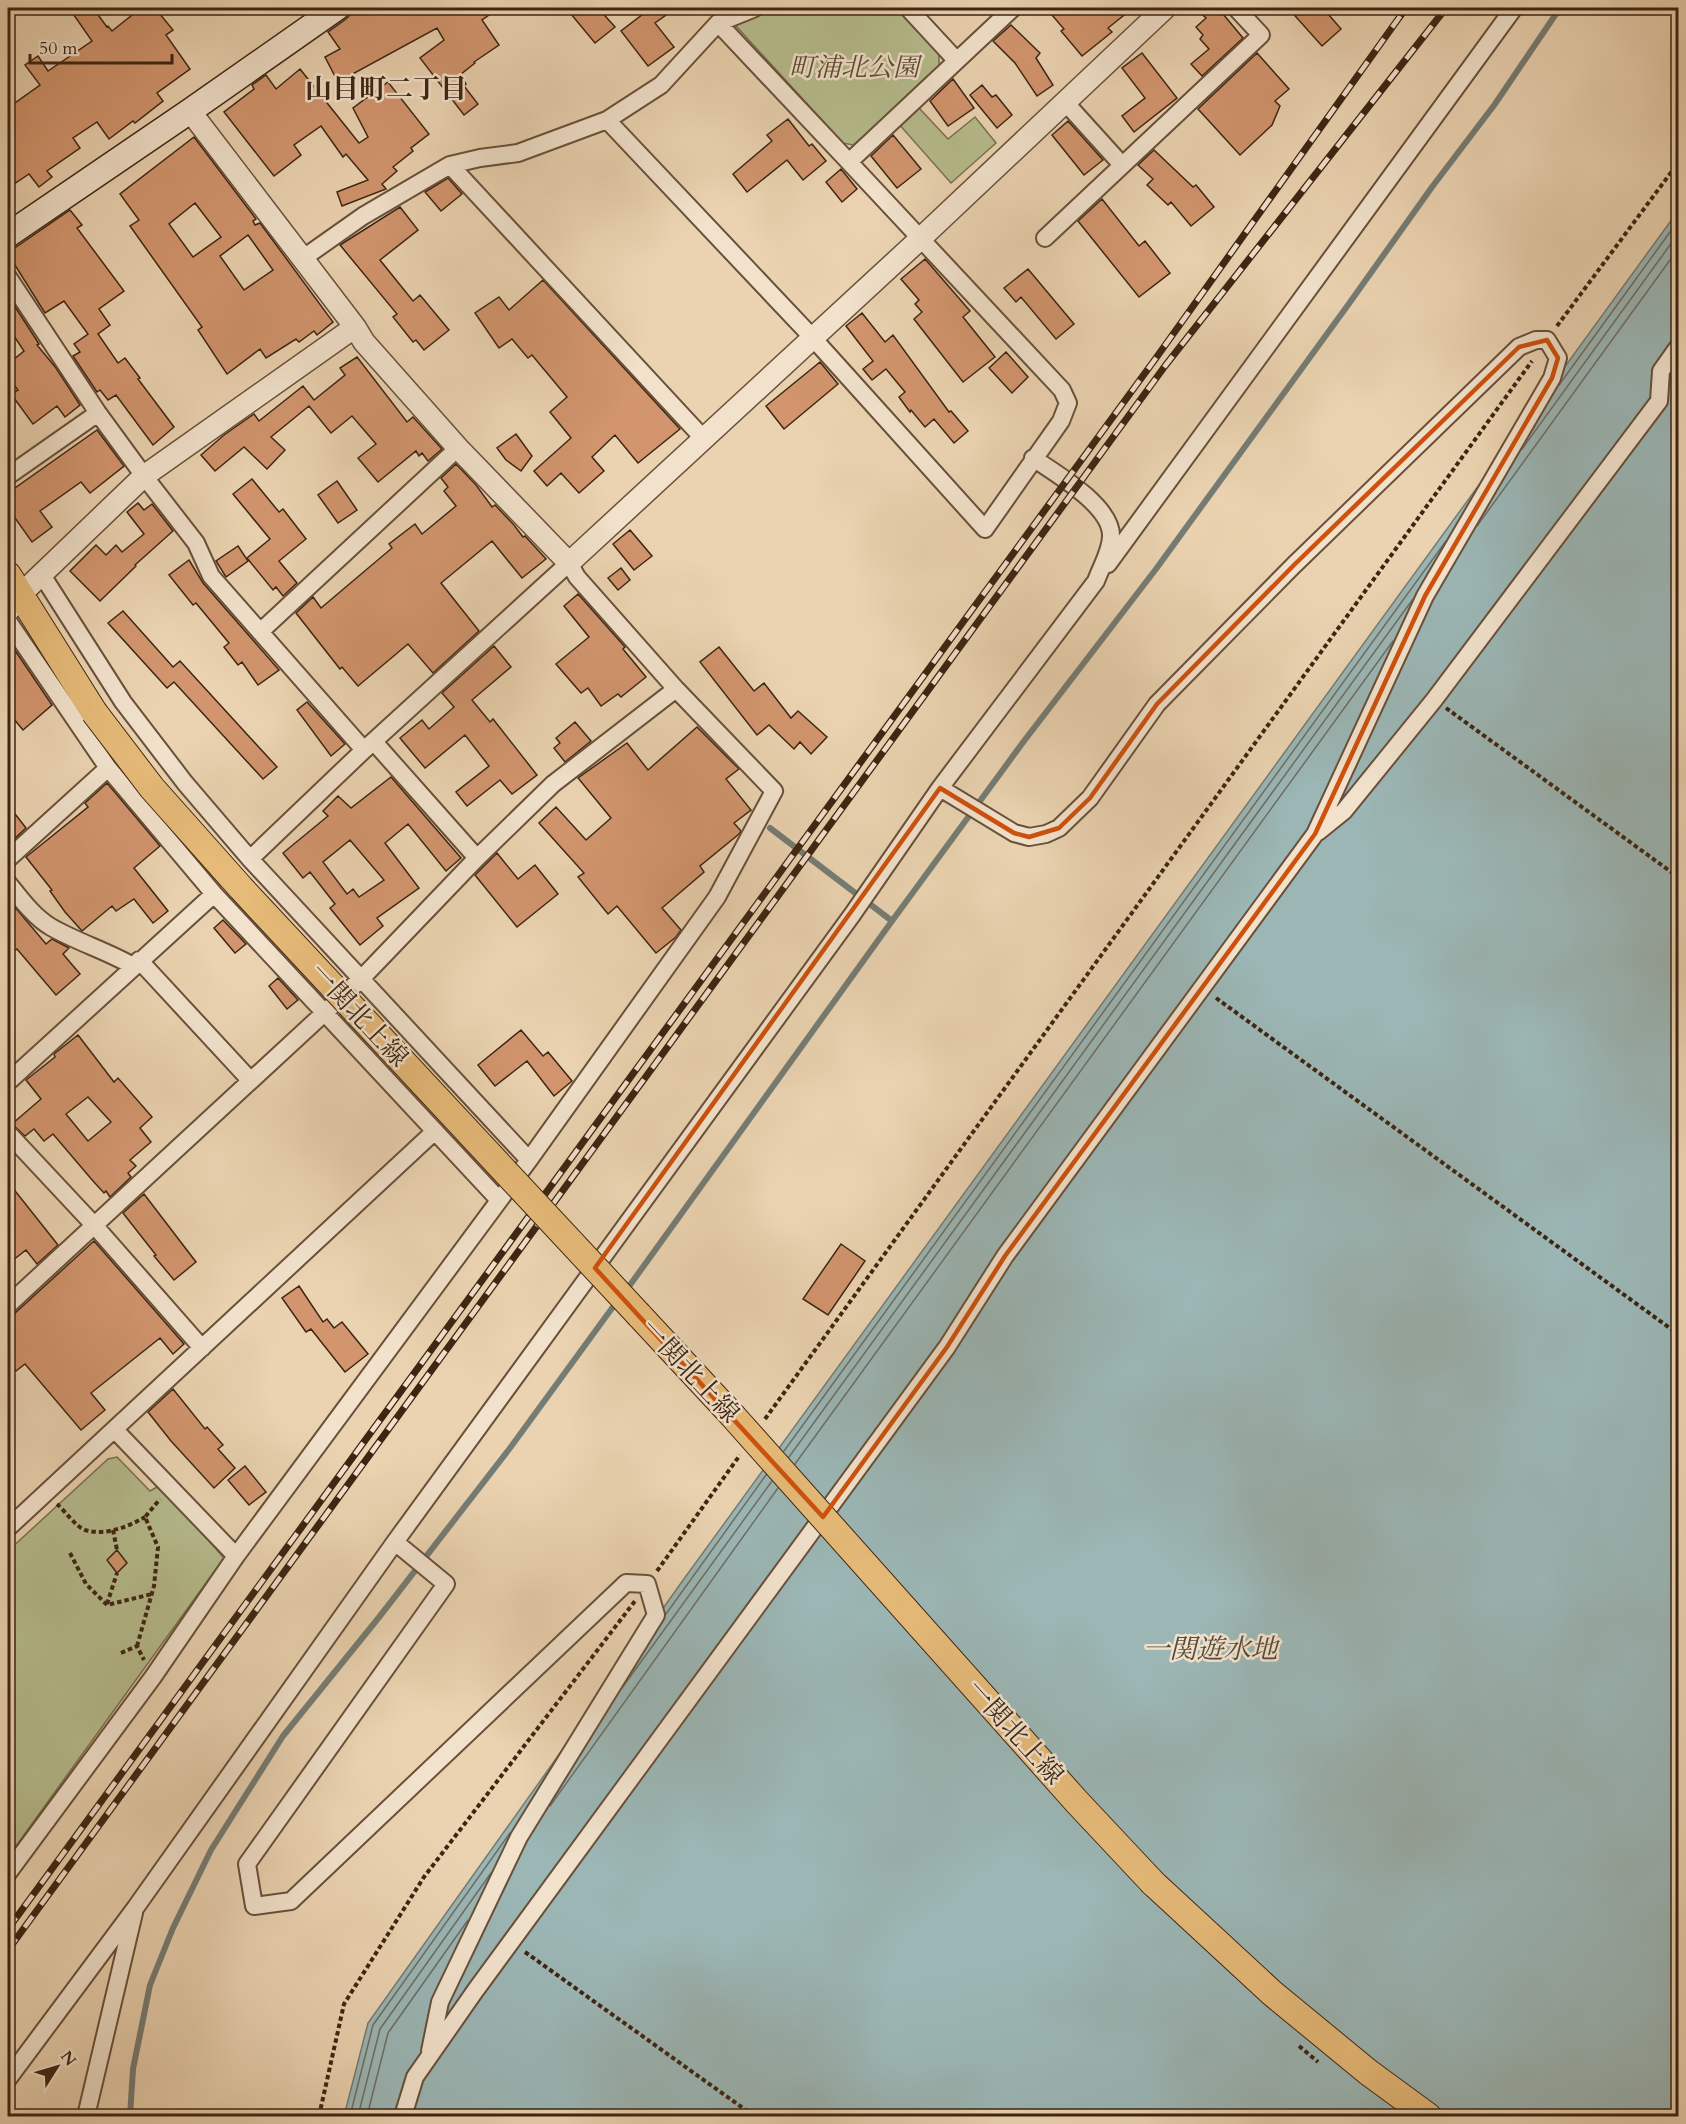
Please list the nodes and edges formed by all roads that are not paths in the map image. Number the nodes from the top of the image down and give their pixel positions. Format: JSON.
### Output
{"nodes":[{"id":1,"x":337,"y":8,"type":"edge"},
{"id":2,"x":755,"y":8,"type":"edge"},
{"id":3,"x":908,"y":8,"type":"edge"},
{"id":4,"x":1013,"y":8,"type":"edge"},
{"id":5,"x":1165,"y":8,"type":"edge"},
{"id":6,"x":1236,"y":8,"type":"edge"},
{"id":7,"x":1514,"y":8,"type":"edge"},
{"id":8,"x":718,"y":23,"type":"junction"},
{"id":9,"x":956,"y":60,"type":"junction"},
{"id":10,"x":1065,"y":102,"type":"junction"},
{"id":11,"x":190,"y":111,"type":"junction"},
{"id":12,"x":607,"y":120,"type":"junction"},
{"id":13,"x":849,"y":162,"type":"junction"},
{"id":14,"x":450,"y":165,"type":"junction"},
{"id":15,"x":1122,"y":165,"type":"junction"},
{"id":16,"x":8,"y":235,"type":"edge"},
{"id":17,"x":1045,"y":238,"type":"dead end"},
{"id":18,"x":920,"y":239,"type":"junction"},
{"id":19,"x":302,"y":259,"type":"junction"},
{"id":20,"x":8,"y":277,"type":"edge"},
{"id":21,"x":355,"y":327,"type":"junction"},
{"id":22,"x":812,"y":338,"type":"junction"},
{"id":23,"x":1678,"y":346,"type":"edge"},
{"id":24,"x":98,"y":413,"type":"junction"},
{"id":25,"x":703,"y":438,"type":"junction"},
{"id":26,"x":458,"y":448,"type":"junction"},
{"id":27,"x":1033,"y":458,"type":"junction"},
{"id":28,"x":8,"y":476,"type":"edge"},
{"id":29,"x":144,"y":476,"type":"junction"},
{"id":30,"x":569,"y":563,"type":"junction"},
{"id":31,"x":42,"y":575,"type":"junction"},
{"id":32,"x":1096,"y":581,"type":"junction"},
{"id":33,"x":12,"y":594,"type":"edge"},
{"id":34,"x":8,"y":621,"type":"edge"},
{"id":35,"x":260,"y":632,"type":"junction"},
{"id":36,"x":676,"y":689,"type":"junction"},
{"id":37,"x":369,"y":747,"type":"junction"},
{"id":38,"x":108,"y":768,"type":"junction"},
{"id":39,"x":940,"y":788,"type":"junction"},
{"id":40,"x":1315,"y":834,"type":"junction"},
{"id":41,"x":477,"y":858,"type":"junction"},
{"id":42,"x":8,"y":859,"type":"edge"},
{"id":43,"x":250,"y":859,"type":"junction"},
{"id":44,"x":8,"y":883,"type":"edge"},
{"id":45,"x":214,"y":894,"type":"junction"},
{"id":46,"x":136,"y":963,"type":"junction"},
{"id":47,"x":361,"y":979,"type":"junction"},
{"id":48,"x":324,"y":1012,"type":"junction"},
{"id":49,"x":250,"y":1080,"type":"junction"},
{"id":50,"x":8,"y":1082,"type":"edge"},
{"id":51,"x":435,"y":1131,"type":"junction"},
{"id":52,"x":8,"y":1133,"type":"edge"},
{"id":53,"x":529,"y":1160,"type":"junction"},
{"id":54,"x":499,"y":1200,"type":"junction"},
{"id":55,"x":94,"y":1225,"type":"junction"},
{"id":56,"x":8,"y":1305,"type":"edge"},
{"id":57,"x":202,"y":1348,"type":"junction"},
{"id":58,"x":115,"y":1430,"type":"junction"},
{"id":59,"x":8,"y":1528,"type":"edge"},
{"id":60,"x":401,"y":1546,"type":"junction"},
{"id":61,"x":236,"y":1556,"type":"junction"},
{"id":62,"x":8,"y":1873,"type":"edge"},
{"id":63,"x":136,"y":1907,"type":"junction"},
{"id":64,"x":429,"y":2057,"type":"junction"},
{"id":65,"x":8,"y":2079,"type":"edge"},
{"id":66,"x":86,"y":2116,"type":"edge"},
{"id":67,"x":403,"y":2116,"type":"edge"},
{"id":68,"x":1428,"y":2116,"type":"edge"}],
"edges":[{"from":1,"to":11,"type":"main road"},
{"from":2,"to":8,"type":"street"},
{"from":3,"to":9,"type":"street"},
{"from":4,"to":9,"type":"street"},
{"from":5,"to":10,"type":"street"},
{"from":6,"to":15,"type":"street"},
{"from":7,"to":32,"type":"street"},
{"from":8,"to":12,"type":"street"},
{"from":8,"to":13,"type":"street"},
{"from":9,"to":13,"type":"street"},
{"from":10,"to":15,"type":"street"},
{"from":10,"to":18,"type":"street"},
{"from":11,"to":16,"type":"main road"},
{"from":11,"to":19,"type":"street"},
{"from":12,"to":14,"type":"street"},
{"from":12,"to":22,"type":"street"},
{"from":13,"to":18,"type":"street"},
{"from":14,"to":19,"type":"street"},
{"from":14,"to":25,"type":"street"},
{"from":15,"to":17,"type":"street"},
{"from":18,"to":22,"type":"street"},
{"from":18,"to":27,"type":"street"},
{"from":19,"to":21,"type":"street"},
{"from":20,"to":24,"type":"street"},
{"from":21,"to":26,"type":"street"},
{"from":21,"to":29,"type":"street"},
{"from":22,"to":25,"type":"street"},
{"from":22,"to":27,"type":"street"},
{"from":23,"to":40,"type":"street"},
{"from":24,"to":28,"type":"street"},
{"from":24,"to":29,"type":"street"},
{"from":25,"to":30,"type":"street"},
{"from":26,"to":30,"type":"street"},
{"from":26,"to":35,"type":"street"},
{"from":27,"to":32,"type":"street"},
{"from":29,"to":31,"type":"street"},
{"from":29,"to":35,"type":"street"},
{"from":30,"to":36,"type":"street"},
{"from":30,"to":37,"type":"street"},
{"from":31,"to":33,"type":"street"},
{"from":31,"to":43,"type":"street"},
{"from":32,"to":39,"type":"street"},
{"from":33,"to":68,"type":"main road","name":"一関北上線","bridge":true},
{"from":34,"to":38,"type":"street"},
{"from":35,"to":37,"type":"street"},
{"from":36,"to":41,"type":"street"},
{"from":36,"to":53,"type":"street"},
{"from":37,"to":41,"type":"street"},
{"from":37,"to":43,"type":"street"},
{"from":38,"to":42,"type":"street"},
{"from":38,"to":45,"type":"street"},
{"from":39,"to":40,"type":"street"},
{"from":39,"to":60,"type":"street"},
{"from":40,"to":64,"type":"street"},
{"from":41,"to":47,"type":"street"},
{"from":43,"to":47,"type":"street"},
{"from":44,"to":46,"type":"street"},
{"from":45,"to":46,"type":"street"},
{"from":45,"to":48,"type":"street"},
{"from":46,"to":49,"type":"street"},
{"from":46,"to":50,"type":"street"},
{"from":47,"to":48,"type":"street"},
{"from":47,"to":53,"type":"street"},
{"from":48,"to":49,"type":"street"},
{"from":48,"to":51,"type":"street"},
{"from":49,"to":55,"type":"street"},
{"from":51,"to":54,"type":"street"},
{"from":51,"to":57,"type":"street"},
{"from":52,"to":55,"type":"street"},
{"from":53,"to":54,"type":"street"},
{"from":54,"to":61,"type":"street"},
{"from":55,"to":56,"type":"street"},
{"from":55,"to":57,"type":"street"},
{"from":57,"to":58,"type":"street"},
{"from":58,"to":59,"type":"street"},
{"from":58,"to":61,"type":"street"},
{"from":60,"to":63,"type":"street"},
{"from":60,"to":64,"type":"street"},
{"from":61,"to":62,"type":"street"},
{"from":63,"to":65,"type":"street"},
{"from":63,"to":66,"type":"street"},
{"from":64,"to":67,"type":"street"}]}
